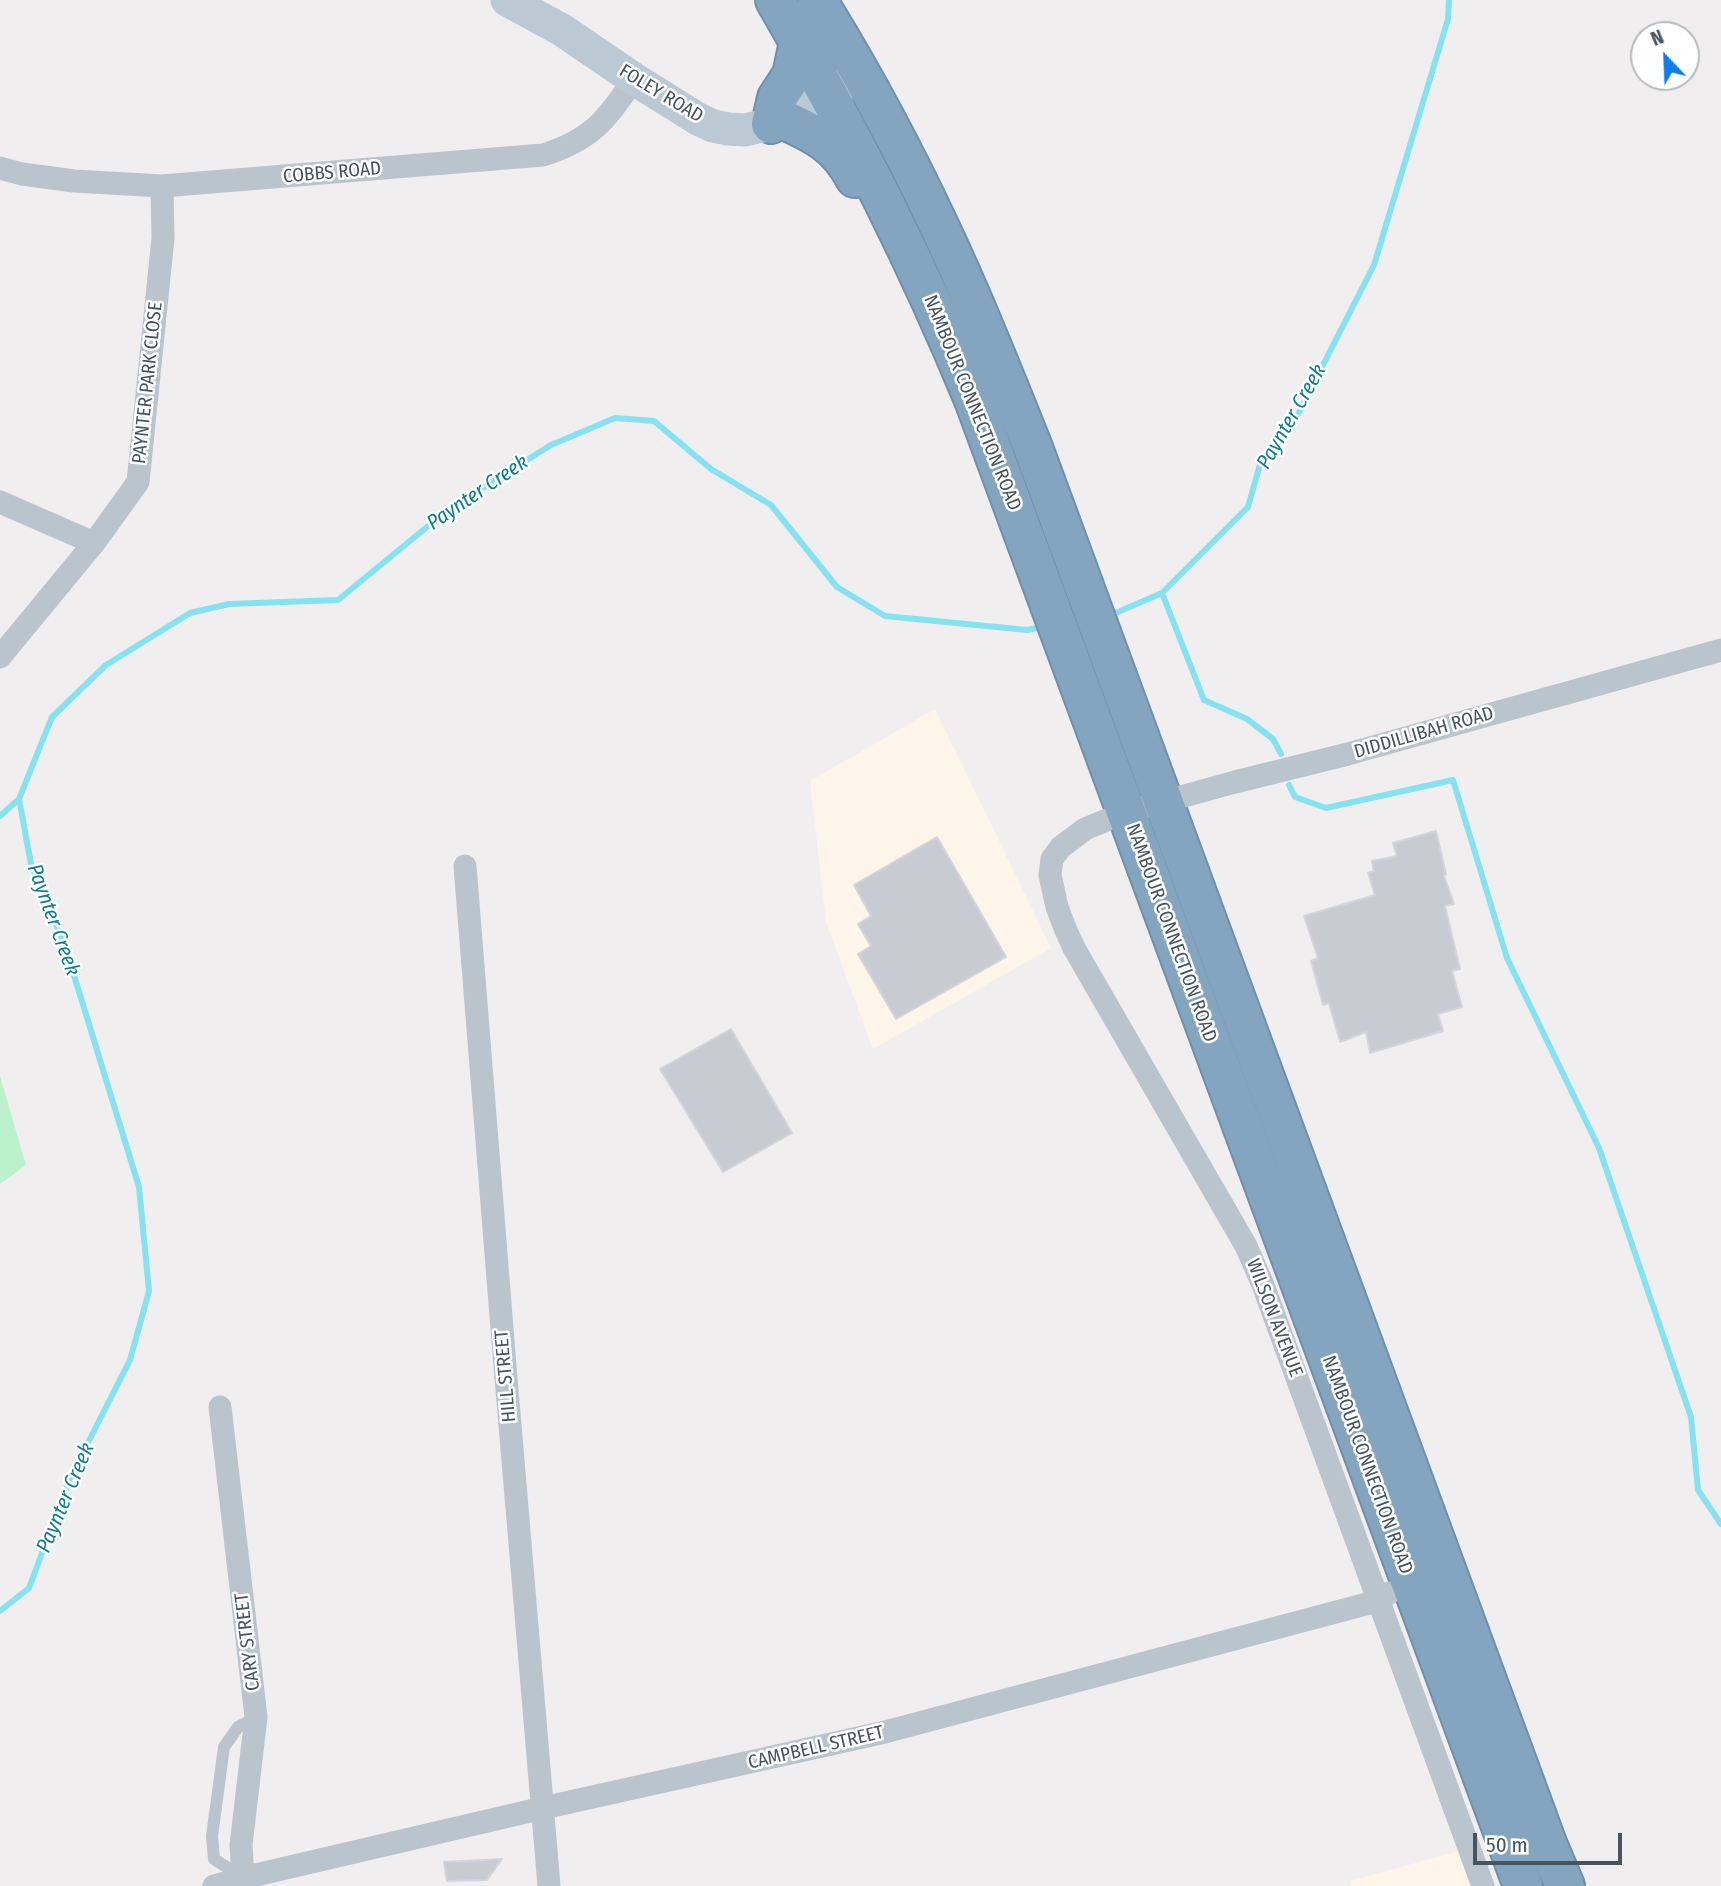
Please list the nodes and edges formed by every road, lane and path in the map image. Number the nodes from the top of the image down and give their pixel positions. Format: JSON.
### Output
{"nodes":[{"id":1,"x":508,"y":0,"type":"edge"},
{"id":2,"x":775,"y":0,"type":"edge"},
{"id":3,"x":817,"y":0,"type":"edge"},
{"id":4,"x":799,"y":42,"type":"junction"},
{"id":5,"x":861,"y":75,"type":"junction"},
{"id":6,"x":634,"y":79,"type":"junction"},
{"id":7,"x":828,"y":94,"type":"junction"},
{"id":8,"x":776,"y":122,"type":"junction"},
{"id":9,"x":0,"y":168,"type":"edge"},
{"id":10,"x":162,"y":186,"type":"junction"},
{"id":11,"x":918,"y":273,"type":"junction"},
{"id":12,"x":0,"y":502,"type":"edge"},
{"id":13,"x":94,"y":543,"type":"junction"},
{"id":14,"x":1721,"y":650,"type":"edge"},
{"id":15,"x":0,"y":657,"type":"edge"},
{"id":16,"x":1165,"y":803,"type":"junction"},
{"id":17,"x":1126,"y":812,"type":"junction"},
{"id":18,"x":465,"y":866,"type":"dead end"},
{"id":19,"x":220,"y":1407,"type":"dead end"},
{"id":20,"x":1394,"y":1592,"type":"junction"},
{"id":21,"x":543,"y":1808,"type":"junction"},
{"id":22,"x":1548,"y":1846,"type":"junction"},
{"id":23,"x":243,"y":1878,"type":"junction"},
{"id":24,"x":214,"y":1886,"type":"edge"},
{"id":25,"x":549,"y":1886,"type":"edge"},
{"id":26,"x":1483,"y":1886,"type":"edge"},
{"id":27,"x":1523,"y":1886,"type":"edge"},
{"id":28,"x":1555,"y":1886,"type":"edge"},
{"id":29,"x":1564,"y":1886,"type":"edge"}],
"edges":[{"from":1,"to":6,"type":"street","name":"FOLEY ROAD"},
{"from":2,"to":4,"type":"highway","name":"NAMBOUR CONNECTION ROAD"},
{"from":3,"to":5,"type":"highway","name":"NAMBOUR CONNECTION ROAD"},
{"from":4,"to":7,"type":"highway","name":"NAMBOUR CONNECTION ROAD"},
{"from":4,"to":8,"type":"highway"},
{"from":5,"to":7,"type":"street","name":"FOLEY ROAD"},
{"from":5,"to":16,"type":"highway","name":"NAMBOUR CONNECTION ROAD"},
{"from":6,"to":8,"type":"street","name":"FOLEY ROAD"},
{"from":6,"to":10,"type":"street","name":"COBBS ROAD"},
{"from":7,"to":8,"type":"street","name":"FOLEY ROAD"},
{"from":7,"to":11,"type":"highway","name":"NAMBOUR CONNECTION ROAD"},
{"from":8,"to":11,"type":"highway"},
{"from":9,"to":10,"type":"street","name":"COBBS ROAD"},
{"from":10,"to":13,"type":"street","name":"PAYNTER PARK CLOSE"},
{"from":11,"to":17,"type":"highway","name":"NAMBOUR CONNECTION ROAD"},
{"from":12,"to":13,"type":"street"},
{"from":13,"to":15,"type":"street","name":"PAYNTER PARK CLOSE"},
{"from":14,"to":16,"type":"street","name":"DIDDILLIBAH ROAD"},
{"from":16,"to":17,"type":"street","name":"DIDDILLIBAH ROAD"},
{"from":16,"to":22,"type":"highway","name":"NAMBOUR CONNECTION ROAD"},
{"from":17,"to":20,"type":"highway","name":"NAMBOUR CONNECTION ROAD"},
{"from":17,"to":20,"type":"street","name":"WILSON AVENUE"},
{"from":18,"to":21,"type":"street","name":"HILL STREET"},
{"from":19,"to":23,"type":"street","name":"CARY STREET"},
{"from":20,"to":21,"type":"street","name":"CAMPBELL STREET"},
{"from":20,"to":26,"type":"street","name":"WILSON AVENUE"},
{"from":20,"to":27,"type":"highway","name":"NAMBOUR CONNECTION ROAD"},
{"from":21,"to":23,"type":"street","name":"CAMPBELL STREET"},
{"from":21,"to":25,"type":"street","name":"HILL STREET"},
{"from":22,"to":28,"type":"street"},
{"from":22,"to":29,"type":"highway","name":"NAMBOUR CONNECTION ROAD"},
{"from":23,"to":24,"type":"street","name":"CAMPBELL STREET"}]}
